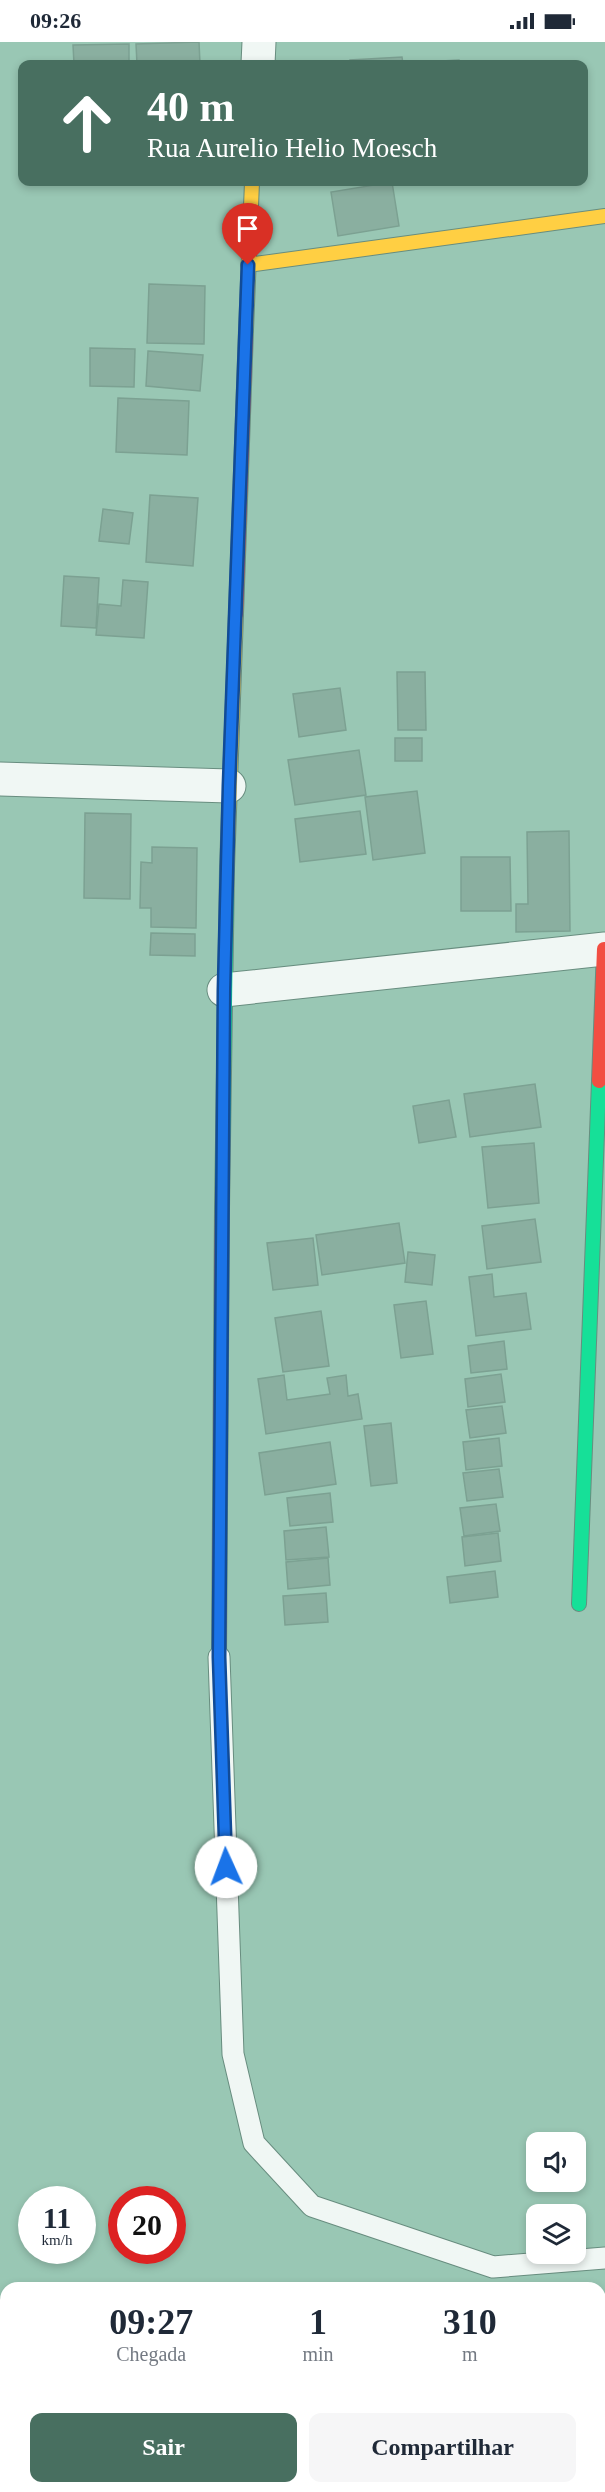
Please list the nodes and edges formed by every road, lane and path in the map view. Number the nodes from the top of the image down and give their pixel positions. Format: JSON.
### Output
{"nodes":[{"id":1,"x":259,"y":42,"type":"edge"},
{"id":2,"x":258,"y":60,"type":"edge"},
{"id":3,"x":252,"y":186,"type":"edge"},
{"id":4,"x":605,"y":216,"type":"edge"},
{"id":5,"x":248,"y":265,"type":"junction"},
{"id":6,"x":0,"y":778,"type":"edge"},
{"id":7,"x":229,"y":786,"type":"junction"},
{"id":8,"x":605,"y":949,"type":"edge"},
{"id":9,"x":224,"y":990,"type":"junction"},
{"id":10,"x":579,"y":1604,"type":"dead end"},
{"id":11,"x":219,"y":1657,"type":"joint"},
{"id":12,"x":605,"y":2258,"type":"edge"}],
"edges":[{"from":1,"to":2,"type":"street"},
{"from":3,"to":5,"type":"street"},
{"from":4,"to":5,"type":"street"},
{"from":5,"to":7,"type":"street"},
{"from":6,"to":7,"type":"street"},
{"from":7,"to":9,"type":"street"},
{"from":8,"to":9,"type":"street"},
{"from":8,"to":10,"type":"street"},
{"from":9,"to":11,"type":"street"},
{"from":11,"to":12,"type":"lane"}]}
